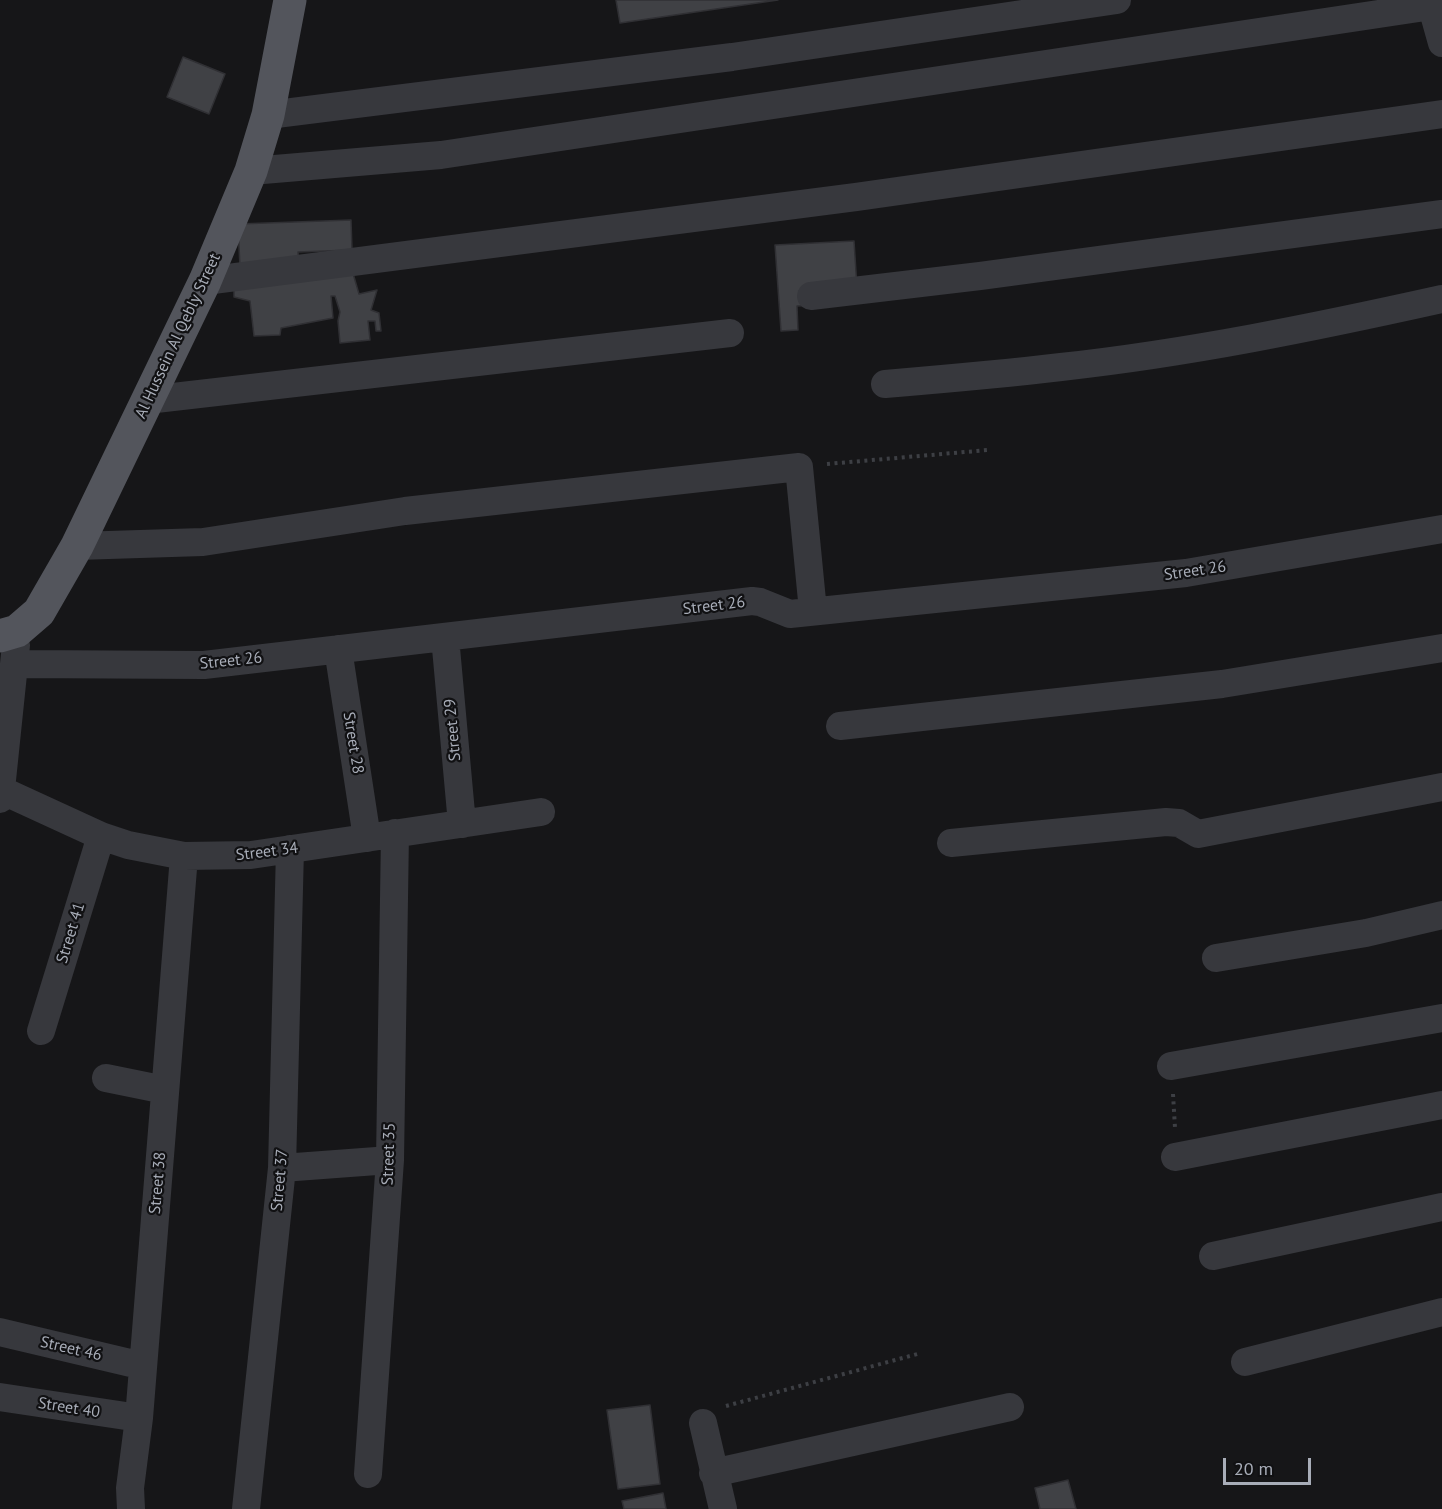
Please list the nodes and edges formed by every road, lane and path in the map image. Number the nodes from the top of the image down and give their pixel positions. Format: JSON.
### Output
{"nodes":[{"id":1,"x":290,"y":0,"type":"edge"},
{"id":2,"x":1117,"y":0,"type":"edge"},
{"id":3,"x":1431,"y":3,"type":"edge"},
{"id":4,"x":1442,"y":43,"type":"edge"},
{"id":5,"x":1442,"y":114,"type":"edge"},
{"id":6,"x":268,"y":115,"type":"junction"},
{"id":7,"x":251,"y":171,"type":"junction"},
{"id":8,"x":1442,"y":214,"type":"edge"},
{"id":9,"x":205,"y":281,"type":"junction"},
{"id":10,"x":811,"y":296,"type":"dead end"},
{"id":11,"x":1442,"y":299,"type":"edge"},
{"id":12,"x":730,"y":333,"type":"dead end"},
{"id":13,"x":885,"y":384,"type":"dead end"},
{"id":14,"x":147,"y":400,"type":"junction"},
{"id":15,"x":988,"y":450,"type":"dead end"},
{"id":16,"x":799,"y":467,"type":"junction"},
{"id":17,"x":1442,"y":529,"type":"edge"},
{"id":18,"x":77,"y":546,"type":"junction"},
{"id":19,"x":813,"y":611,"type":"junction"},
{"id":20,"x":8,"y":634,"type":"edge"},
{"id":21,"x":445,"y":637,"type":"junction"},
{"id":22,"x":1442,"y":648,"type":"edge"},
{"id":23,"x":338,"y":649,"type":"junction"},
{"id":24,"x":16,"y":664,"type":"junction"},
{"id":25,"x":840,"y":726,"type":"dead end"},
{"id":26,"x":1442,"y":787,"type":"edge"},
{"id":27,"x":1,"y":795,"type":"edge"},
{"id":28,"x":541,"y":812,"type":"dead end"},
{"id":29,"x":462,"y":824,"type":"junction"},
{"id":30,"x":101,"y":836,"type":"junction"},
{"id":31,"x":381,"y":836,"type":"junction"},
{"id":32,"x":951,"y":843,"type":"dead end"},
{"id":33,"x":290,"y":849,"type":"junction"},
{"id":34,"x":184,"y":856,"type":"junction"},
{"id":35,"x":1442,"y":915,"type":"edge"},
{"id":36,"x":1216,"y":957,"type":"dead end"},
{"id":37,"x":1442,"y":1018,"type":"edge"},
{"id":38,"x":41,"y":1030,"type":"dead end"},
{"id":39,"x":1171,"y":1066,"type":"joint"},
{"id":40,"x":106,"y":1078,"type":"dead end"},
{"id":41,"x":165,"y":1090,"type":"junction"},
{"id":42,"x":1442,"y":1105,"type":"edge"},
{"id":43,"x":1175,"y":1157,"type":"joint"},
{"id":44,"x":390,"y":1160,"type":"junction"},
{"id":45,"x":282,"y":1168,"type":"junction"},
{"id":46,"x":1442,"y":1207,"type":"edge"},
{"id":47,"x":1212,"y":1256,"type":"dead end"},
{"id":48,"x":1442,"y":1312,"type":"edge"},
{"id":49,"x":0,"y":1332,"type":"edge"},
{"id":50,"x":921,"y":1353,"type":"dead end"},
{"id":51,"x":1245,"y":1362,"type":"dead end"},
{"id":52,"x":143,"y":1366,"type":"junction"},
{"id":53,"x":0,"y":1397,"type":"edge"},
{"id":54,"x":1010,"y":1407,"type":"dead end"},
{"id":55,"x":139,"y":1418,"type":"junction"},
{"id":56,"x":703,"y":1424,"type":"joint"},
{"id":57,"x":714,"y":1473,"type":"junction"},
{"id":58,"x":368,"y":1474,"type":"dead end"},
{"id":59,"x":131,"y":1509,"type":"edge"},
{"id":60,"x":246,"y":1509,"type":"edge"},
{"id":61,"x":723,"y":1509,"type":"edge"}],
"edges":[{"from":1,"to":6,"type":"main road","name":"Al Hussein Al Qebly Street"},
{"from":2,"to":6,"type":"street"},
{"from":3,"to":4,"type":"street"},
{"from":3,"to":7,"type":"street"},
{"from":5,"to":9,"type":"street"},
{"from":6,"to":7,"type":"main road","name":"Al Hussein Al Qebly Street"},
{"from":7,"to":9,"type":"main road","name":"Al Hussein Al Qebly Street"},
{"from":8,"to":10,"type":"street"},
{"from":9,"to":14,"type":"main road","name":"Al Hussein Al Qebly Street"},
{"from":11,"to":13,"type":"street"},
{"from":12,"to":14,"type":"street"},
{"from":14,"to":18,"type":"main road","name":"Al Hussein Al Qebly Street"},
{"from":15,"to":16,"type":"path"},
{"from":16,"to":18,"type":"street"},
{"from":16,"to":19,"type":"street"},
{"from":17,"to":19,"type":"street","name":"Street 26"},
{"from":18,"to":20,"type":"main road","name":"Al Hussein Al Qebly Street"},
{"from":19,"to":21,"type":"street","name":"Street 26"},
{"from":20,"to":24,"type":"street"},
{"from":21,"to":23,"type":"street","name":"Street 26"},
{"from":21,"to":29,"type":"street","name":"Street 29"},
{"from":22,"to":25,"type":"street"},
{"from":23,"to":24,"type":"street","name":"Street 26"},
{"from":23,"to":31,"type":"street","name":"Street 28"},
{"from":24,"to":27,"type":"street"},
{"from":26,"to":32,"type":"street"},
{"from":27,"to":30,"type":"street","name":"Street 34"},
{"from":28,"to":29,"type":"street","name":"Street 34"},
{"from":29,"to":31,"type":"street","name":"Street 34"},
{"from":30,"to":34,"type":"street","name":"Street 34"},
{"from":30,"to":38,"type":"street","name":"Street 41"},
{"from":31,"to":33,"type":"street","name":"Street 34"},
{"from":31,"to":44,"type":"street","name":"Street 35"},
{"from":33,"to":34,"type":"street","name":"Street 34"},
{"from":33,"to":45,"type":"street","name":"Street 37"},
{"from":34,"to":41,"type":"street","name":"Street 38"},
{"from":35,"to":36,"type":"street"},
{"from":37,"to":39,"type":"street"},
{"from":39,"to":43,"type":"path"},
{"from":40,"to":41,"type":"street"},
{"from":41,"to":52,"type":"street","name":"Street 38"},
{"from":42,"to":43,"type":"street"},
{"from":44,"to":45,"type":"street"},
{"from":44,"to":58,"type":"street","name":"Street 35"},
{"from":45,"to":60,"type":"street","name":"Street 37"},
{"from":46,"to":47,"type":"street"},
{"from":48,"to":51,"type":"street"},
{"from":49,"to":52,"type":"street","name":"Street 46"},
{"from":50,"to":56,"type":"path"},
{"from":52,"to":55,"type":"street","name":"Street 38"},
{"from":53,"to":55,"type":"street","name":"Street 40"},
{"from":54,"to":57,"type":"street"},
{"from":55,"to":59,"type":"street","name":"Street 38"},
{"from":56,"to":57,"type":"street"},
{"from":57,"to":61,"type":"street"}]}
